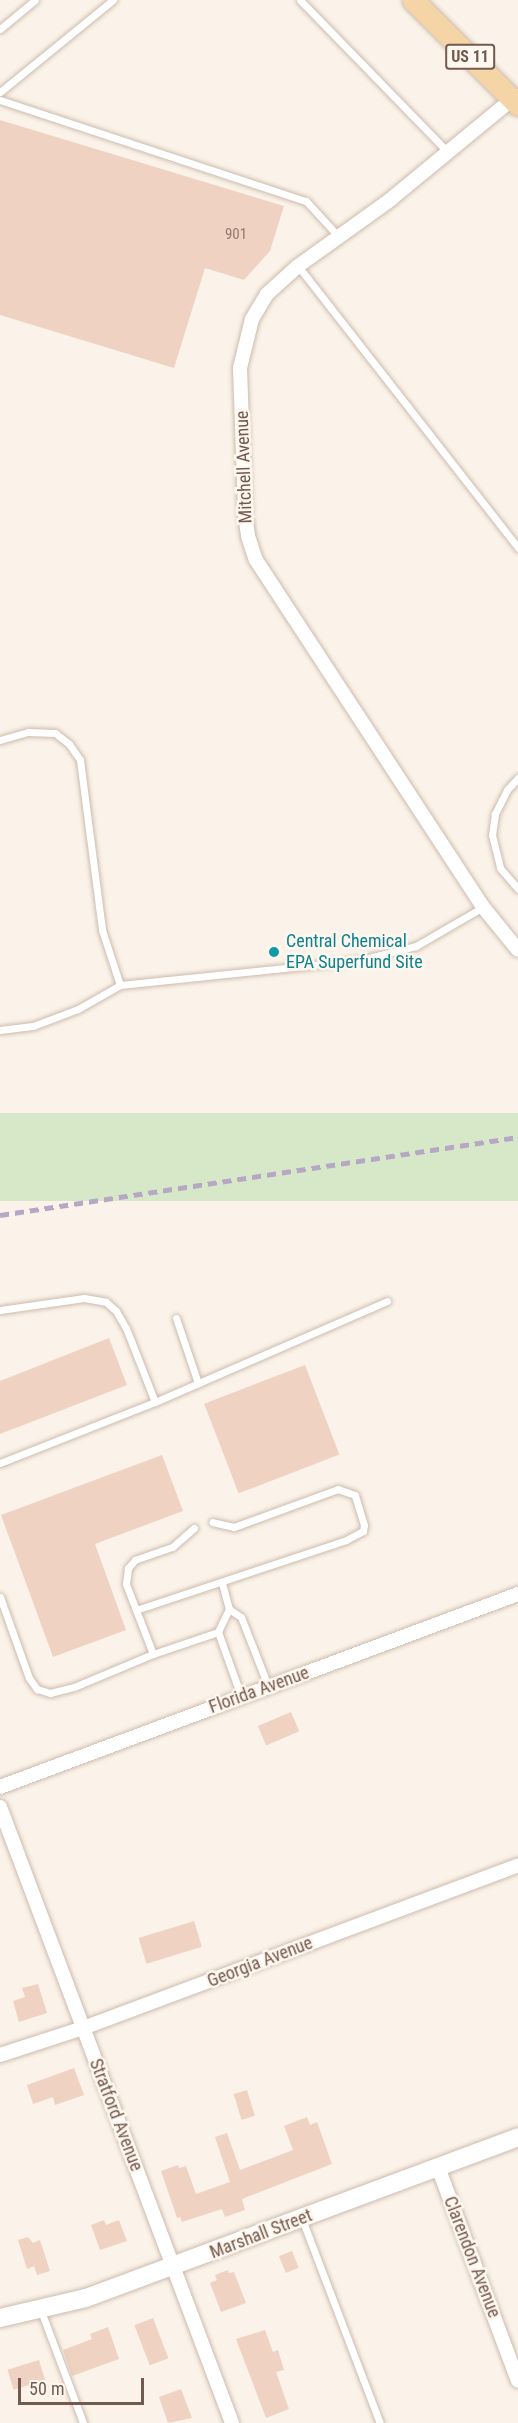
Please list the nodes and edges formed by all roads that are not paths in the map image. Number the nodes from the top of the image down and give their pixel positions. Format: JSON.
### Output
{"nodes":[{"id":1,"x":35,"y":0,"type":"edge"},
{"id":2,"x":113,"y":0,"type":"edge"},
{"id":3,"x":300,"y":0,"type":"edge"},
{"id":4,"x":413,"y":0,"type":"edge"},
{"id":5,"x":0,"y":29,"type":"edge"},
{"id":6,"x":0,"y":92,"type":"edge"},
{"id":7,"x":516,"y":99,"type":"edge"},
{"id":8,"x":0,"y":100,"type":"edge"},
{"id":9,"x":448,"y":152,"type":"junction"},
{"id":10,"x":339,"y":237,"type":"junction"},
{"id":11,"x":298,"y":266,"type":"junction"},
{"id":12,"x":518,"y":548,"type":"edge"},
{"id":13,"x":0,"y":740,"type":"edge"},
{"id":14,"x":518,"y":778,"type":"edge"},
{"id":15,"x":518,"y":889,"type":"edge"},
{"id":16,"x":483,"y":908,"type":"junction"},
{"id":17,"x":518,"y":950,"type":"edge"},
{"id":18,"x":120,"y":985,"type":"junction"},
{"id":19,"x":0,"y":1030,"type":"edge"},
{"id":20,"x":387,"y":1301,"type":"dead end"},
{"id":21,"x":0,"y":1310,"type":"edge"},
{"id":22,"x":176,"y":1318,"type":"dead end"},
{"id":23,"x":198,"y":1383,"type":"junction"},
{"id":24,"x":155,"y":1402,"type":"junction"},
{"id":25,"x":0,"y":1463,"type":"edge"},
{"id":26,"x":213,"y":1522,"type":"dead end"},
{"id":27,"x":194,"y":1528,"type":"dead end"},
{"id":28,"x":222,"y":1582,"type":"junction"},
{"id":29,"x":518,"y":1594,"type":"edge"},
{"id":30,"x":0,"y":1597,"type":"edge"},
{"id":31,"x":229,"y":1609,"type":"junction"},
{"id":32,"x":136,"y":1610,"type":"junction"},
{"id":33,"x":218,"y":1632,"type":"junction"},
{"id":34,"x":153,"y":1654,"type":"junction"},
{"id":35,"x":268,"y":1686,"type":"junction"},
{"id":36,"x":241,"y":1696,"type":"junction"},
{"id":37,"x":0,"y":1787,"type":"edge"},
{"id":38,"x":0,"y":1807,"type":"edge"},
{"id":39,"x":518,"y":1864,"type":"edge"},
{"id":40,"x":83,"y":2028,"type":"junction"},
{"id":41,"x":0,"y":2055,"type":"edge"},
{"id":42,"x":518,"y":2137,"type":"edge"},
{"id":43,"x":438,"y":2167,"type":"junction"},
{"id":44,"x":302,"y":2219,"type":"junction"},
{"id":45,"x":173,"y":2267,"type":"junction"},
{"id":46,"x":41,"y":2311,"type":"junction"},
{"id":47,"x":0,"y":2318,"type":"edge"},
{"id":48,"x":518,"y":2381,"type":"edge"},
{"id":49,"x":83,"y":2423,"type":"edge"},
{"id":50,"x":232,"y":2423,"type":"edge"},
{"id":51,"x":380,"y":2423,"type":"edge"}],
"edges":[{"from":1,"to":5,"type":"lane"},
{"from":2,"to":6,"type":"lane"},
{"from":3,"to":9,"type":"lane"},
{"from":4,"to":7,"type":"main road","number":"US 11"},
{"from":7,"to":9,"type":"street","name":"Mitchell Avenue"},
{"from":8,"to":10,"type":"lane"},
{"from":9,"to":10,"type":"street","name":"Mitchell Avenue"},
{"from":10,"to":11,"type":"street","name":"Mitchell Avenue"},
{"from":11,"to":12,"type":"lane"},
{"from":11,"to":16,"type":"street","name":"Mitchell Avenue"},
{"from":13,"to":18,"type":"lane"},
{"from":14,"to":15,"type":"lane"},
{"from":16,"to":17,"type":"street","name":"Mitchell Avenue"},
{"from":16,"to":18,"type":"lane"},
{"from":18,"to":19,"type":"lane"},
{"from":20,"to":23,"type":"lane"},
{"from":21,"to":24,"type":"lane"},
{"from":22,"to":23,"type":"lane"},
{"from":23,"to":24,"type":"lane"},
{"from":24,"to":25,"type":"lane"},
{"from":26,"to":28,"type":"lane"},
{"from":27,"to":32,"type":"lane"},
{"from":28,"to":31,"type":"lane"},
{"from":28,"to":32,"type":"lane"},
{"from":29,"to":35,"type":"street","name":"Florida Avenue"},
{"from":30,"to":34,"type":"lane"},
{"from":31,"to":33,"type":"lane"},
{"from":31,"to":35,"type":"lane"},
{"from":32,"to":34,"type":"lane"},
{"from":33,"to":34,"type":"lane"},
{"from":33,"to":36,"type":"lane"},
{"from":35,"to":36,"type":"street","name":"Florida Avenue"},
{"from":36,"to":37,"type":"street","name":"Florida Avenue"},
{"from":38,"to":40,"type":"street","name":"Stratford Avenue"},
{"from":39,"to":40,"type":"street","name":"Georgia Avenue"},
{"from":40,"to":41,"type":"street","name":"Georgia Avenue"},
{"from":40,"to":45,"type":"street","name":"Stratford Avenue"},
{"from":42,"to":43,"type":"street","name":"Marshall Street"},
{"from":43,"to":44,"type":"street","name":"Marshall Street"},
{"from":43,"to":48,"type":"street","name":"Clarendon Avenue"},
{"from":44,"to":45,"type":"street","name":"Marshall Street"},
{"from":44,"to":51,"type":"lane"},
{"from":45,"to":46,"type":"street","name":"Marshall Street"},
{"from":45,"to":50,"type":"street","name":"Stratford Avenue"},
{"from":46,"to":47,"type":"street","name":"Marshall Street"},
{"from":46,"to":49,"type":"lane"}]}
